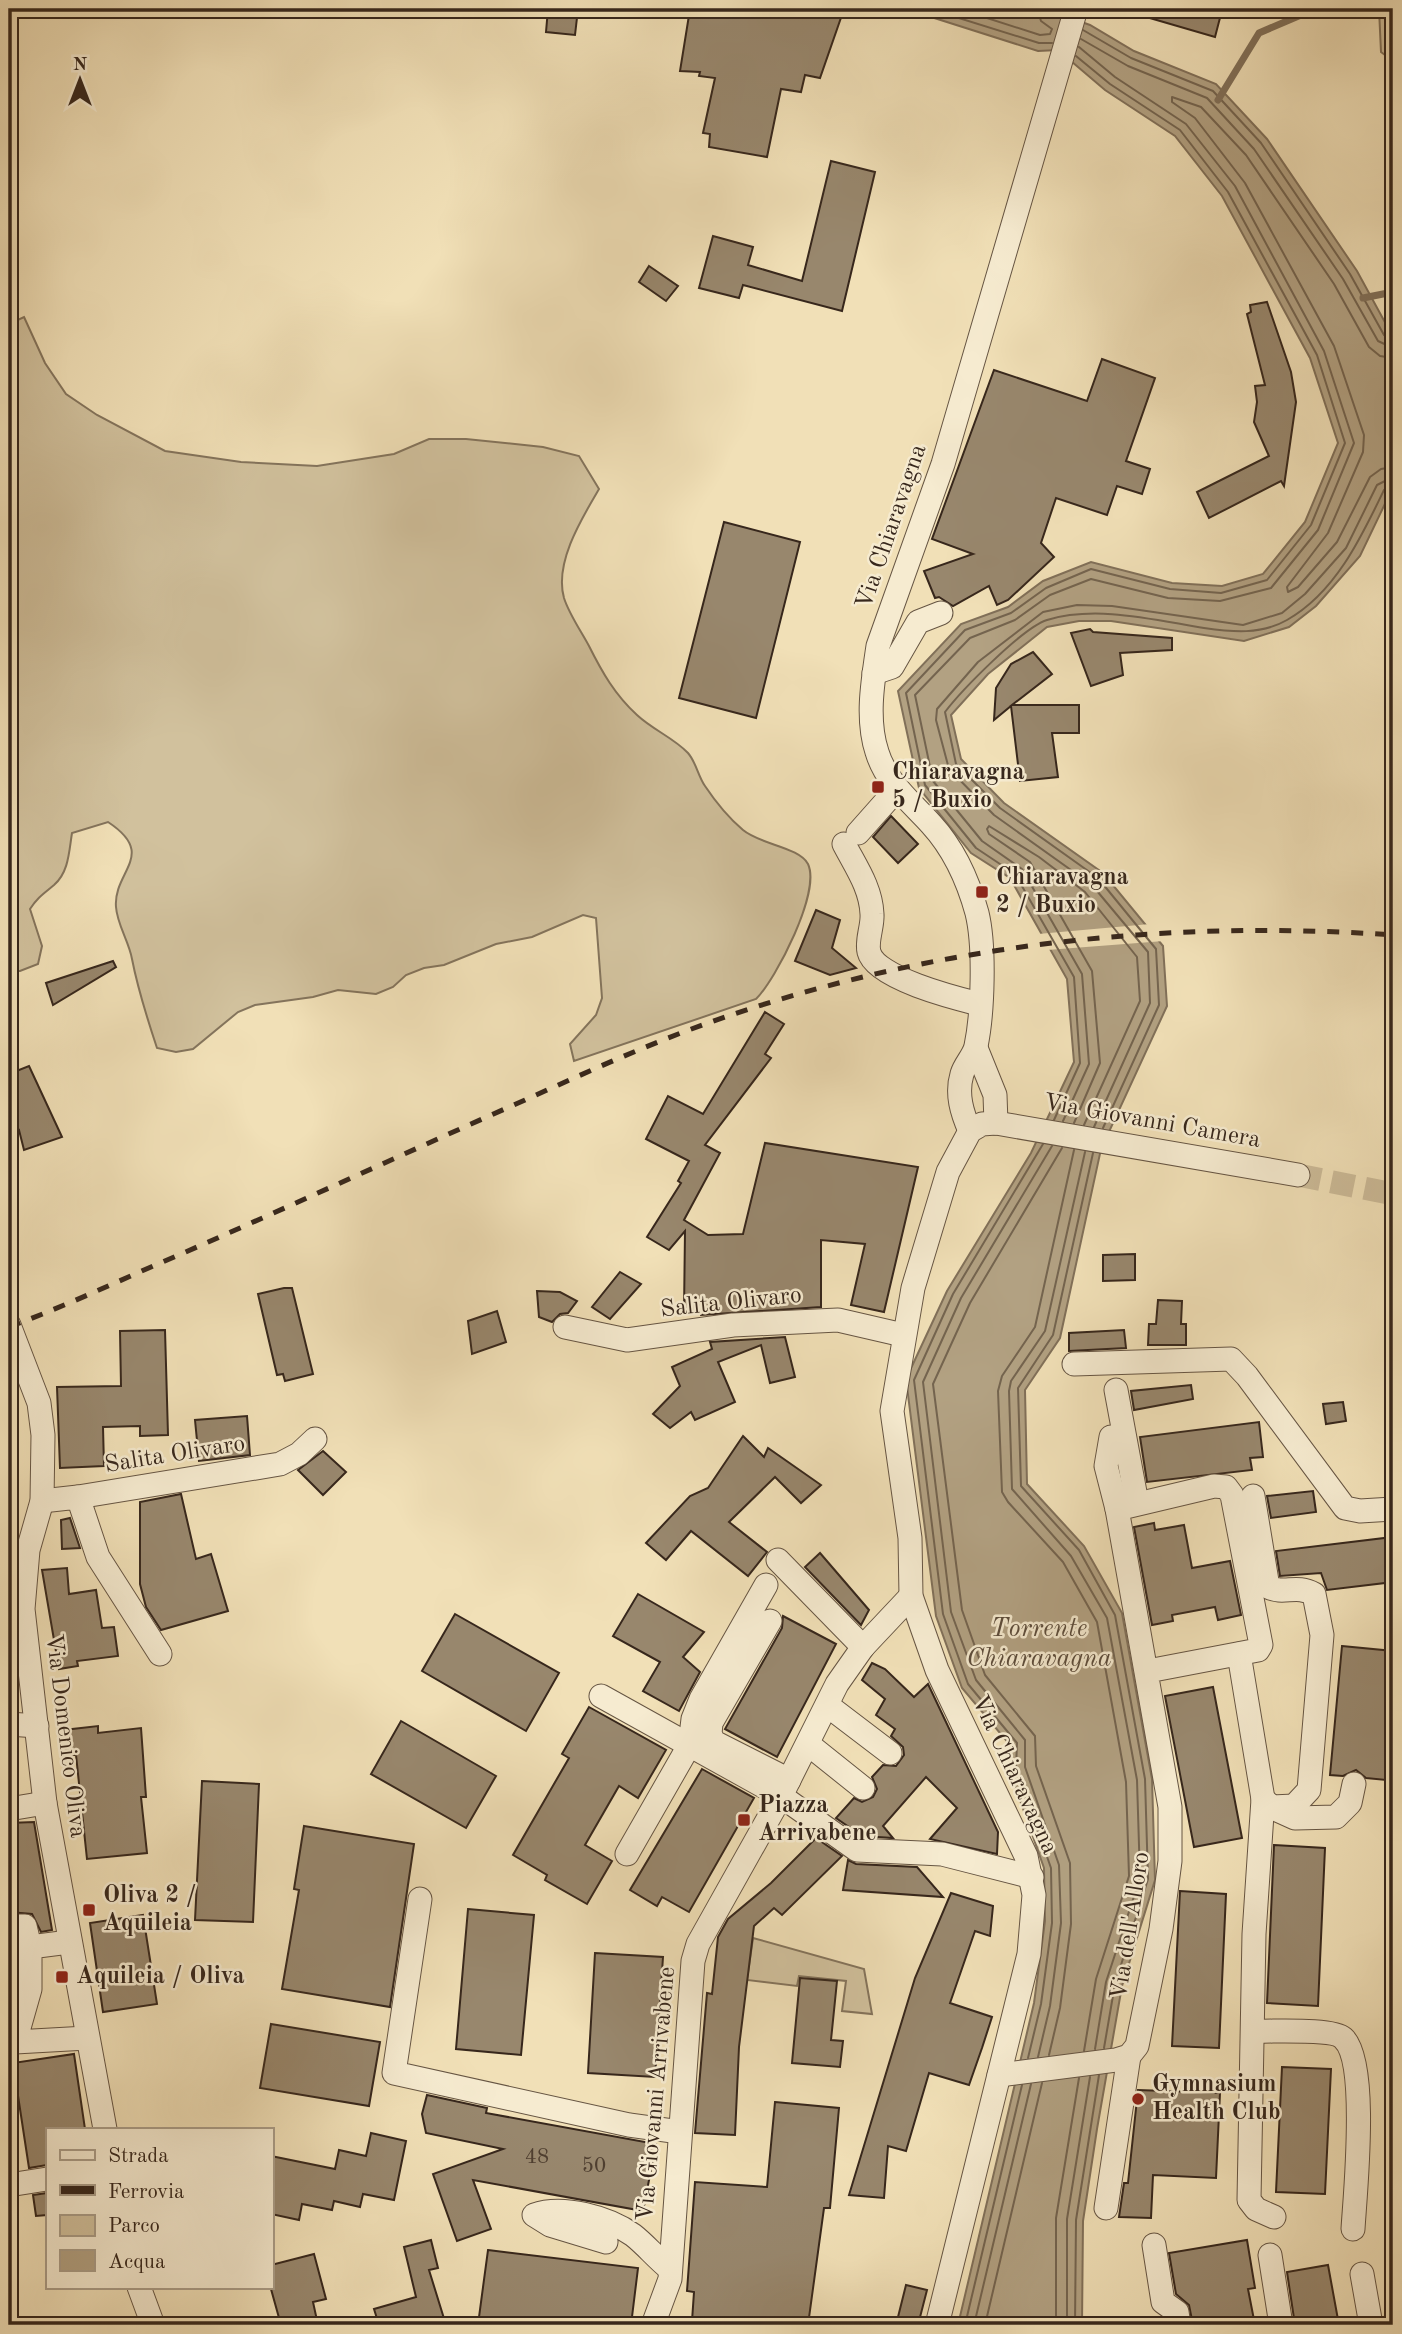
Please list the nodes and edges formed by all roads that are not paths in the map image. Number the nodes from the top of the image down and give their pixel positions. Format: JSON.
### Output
{"nodes":[{"id":1,"x":1076,"y":9,"type":"edge"},
{"id":2,"x":941,"y":613,"type":"dead end"},
{"id":3,"x":874,"y":673,"type":"junction"},
{"id":4,"x":897,"y":789,"type":"junction"},
{"id":5,"x":979,"y":1004,"type":"junction"},
{"id":6,"x":976,"y":1048,"type":"junction"},
{"id":7,"x":996,"y":1123,"type":"junction"},
{"id":8,"x":970,"y":1131,"type":"junction"},
{"id":9,"x":1298,"y":1175,"type":"tunnel mouth"},
{"id":10,"x":9,"y":1325,"type":"edge"},
{"id":11,"x":565,"y":1327,"type":"dead end"},
{"id":12,"x":903,"y":1335,"type":"junction"},
{"id":13,"x":1074,"y":1364,"type":"dead end"},
{"id":14,"x":1116,"y":1390,"type":"dead end"},
{"id":15,"x":1111,"y":1437,"type":"dead end"},
{"id":16,"x":315,"y":1439,"type":"dead end"},
{"id":17,"x":78,"y":1496,"type":"junction"},
{"id":18,"x":1253,"y":1496,"type":"dead end"},
{"id":19,"x":42,"y":1500,"type":"junction"},
{"id":20,"x":1127,"y":1506,"type":"junction"},
{"id":21,"x":1393,"y":1509,"type":"edge"},
{"id":22,"x":778,"y":1560,"type":"dead end"},
{"id":23,"x":766,"y":1586,"type":"dead end"},
{"id":24,"x":911,"y":1595,"type":"junction"},
{"id":25,"x":770,"y":1621,"type":"dead end"},
{"id":26,"x":863,"y":1647,"type":"junction"},
{"id":27,"x":160,"y":1654,"type":"dead end"},
{"id":28,"x":1239,"y":1654,"type":"junction"},
{"id":29,"x":1148,"y":1671,"type":"junction"},
{"id":30,"x":601,"y":1696,"type":"dead end"},
{"id":31,"x":827,"y":1704,"type":"junction"},
{"id":32,"x":9,"y":1724,"type":"edge"},
{"id":33,"x":37,"y":1726,"type":"junction"},
{"id":34,"x":690,"y":1744,"type":"junction"},
{"id":35,"x":808,"y":1744,"type":"junction"},
{"id":36,"x":890,"y":1754,"type":"dead end"},
{"id":37,"x":1354,"y":1784,"type":"dead end"},
{"id":38,"x":785,"y":1788,"type":"junction"},
{"id":39,"x":863,"y":1788,"type":"dead end"},
{"id":40,"x":46,"y":1803,"type":"junction"},
{"id":41,"x":1268,"y":1803,"type":"junction"},
{"id":42,"x":9,"y":1809,"type":"edge"},
{"id":43,"x":627,"y":1854,"type":"dead end"},
{"id":44,"x":1032,"y":1877,"type":"junction"},
{"id":45,"x":420,"y":1899,"type":"dead end"},
{"id":46,"x":9,"y":1926,"type":"edge"},
{"id":47,"x":69,"y":1942,"type":"junction"},
{"id":48,"x":30,"y":1947,"type":"junction"},
{"id":49,"x":1253,"y":2031,"type":"junction"},
{"id":50,"x":87,"y":2038,"type":"junction"},
{"id":51,"x":12,"y":2049,"type":"edge"},
{"id":52,"x":1122,"y":2058,"type":"junction"},
{"id":53,"x":1007,"y":2075,"type":"junction"},
{"id":54,"x":105,"y":2128,"type":"edge"},
{"id":55,"x":680,"y":2132,"type":"junction"},
{"id":56,"x":46,"y":2179,"type":"edge"},
{"id":57,"x":9,"y":2185,"type":"edge"},
{"id":58,"x":1106,"y":2208,"type":"dead end"},
{"id":59,"x":1274,"y":2217,"type":"dead end"},
{"id":60,"x":1353,"y":2229,"type":"dead end"},
{"id":61,"x":606,"y":2242,"type":"dead end"},
{"id":62,"x":1154,"y":2245,"type":"dead end"},
{"id":63,"x":1269,"y":2255,"type":"dead end"},
{"id":64,"x":670,"y":2269,"type":"junction"},
{"id":65,"x":1362,"y":2274,"type":"dead end"},
{"id":66,"x":139,"y":2288,"type":"edge"},
{"id":67,"x":1178,"y":2318,"type":"edge"},
{"id":68,"x":153,"y":2325,"type":"edge"},
{"id":69,"x":653,"y":2325,"type":"edge"},
{"id":70,"x":937,"y":2325,"type":"edge"},
{"id":71,"x":1281,"y":2325,"type":"edge"},
{"id":72,"x":1371,"y":2325,"type":"edge"}],
"edges":[{"from":1,"to":3,"type":"street","name":"Via Chiaravagna"},
{"from":2,"to":3,"type":"street"},
{"from":3,"to":4,"type":"street","name":"Via Chiaravagna"},
{"from":4,"to":5,"type":"street","name":"Via Chiaravagna"},
{"from":4,"to":5,"type":"street"},
{"from":5,"to":6,"type":"street","name":"Via Chiaravagna"},
{"from":6,"to":7,"type":"street","name":"Via Chiaravagna"},
{"from":6,"to":8,"type":"street","name":"Via Chiaravagna"},
{"from":7,"to":8,"type":"street"},
{"from":7,"to":9,"type":"street","name":"Via Giovanni Camera"},
{"from":8,"to":12,"type":"street","name":"Via Chiaravagna"},
{"from":10,"to":19,"type":"street","name":"Via Domenico Oliva"},
{"from":11,"to":12,"type":"street","name":"Salita Olivaro"},
{"from":12,"to":24,"type":"street","name":"Via Chiaravagna"},
{"from":13,"to":21,"type":"street"},
{"from":14,"to":20,"type":"street","name":"Via dell'Alloro"},
{"from":15,"to":20,"type":"street"},
{"from":16,"to":17,"type":"street","name":"Salita Olivaro"},
{"from":17,"to":19,"type":"street","name":"Salita Olivaro"},
{"from":17,"to":27,"type":"street","name":"Salita Olivaro"},
{"from":18,"to":41,"type":"street"},
{"from":19,"to":33,"type":"street","name":"Via Domenico Oliva"},
{"from":20,"to":28,"type":"street"},
{"from":20,"to":29,"type":"street","name":"Via dell'Alloro"},
{"from":22,"to":26,"type":"street"},
{"from":23,"to":34,"type":"street"},
{"from":24,"to":26,"type":"street","name":"Via Giovanni Arrivabene"},
{"from":24,"to":44,"type":"street","name":"Via Chiaravagna"},
{"from":25,"to":38,"type":"street"},
{"from":26,"to":31,"type":"street","name":"Via Giovanni Arrivabene"},
{"from":28,"to":29,"type":"street"},
{"from":28,"to":41,"type":"street"},
{"from":29,"to":52,"type":"street","name":"Via dell'Alloro"},
{"from":30,"to":34,"type":"street"},
{"from":31,"to":35,"type":"street","name":"Via Giovanni Arrivabene"},
{"from":31,"to":36,"type":"street"},
{"from":32,"to":33,"type":"street"},
{"from":33,"to":40,"type":"street","name":"Via Domenico Oliva"},
{"from":34,"to":38,"type":"street"},
{"from":34,"to":43,"type":"street"},
{"from":35,"to":38,"type":"street","name":"Via Giovanni Arrivabene"},
{"from":35,"to":39,"type":"street"},
{"from":37,"to":41,"type":"street"},
{"from":38,"to":44,"type":"street"},
{"from":38,"to":55,"type":"street","name":"Via Giovanni Arrivabene"},
{"from":40,"to":42,"type":"street"},
{"from":40,"to":47,"type":"street","name":"Via Domenico Oliva"},
{"from":41,"to":49,"type":"street"},
{"from":44,"to":53,"type":"street","name":"Via Chiaravagna"},
{"from":45,"to":55,"type":"street"},
{"from":46,"to":48,"type":"street"},
{"from":47,"to":48,"type":"street"},
{"from":47,"to":50,"type":"street","name":"Via Domenico Oliva"},
{"from":48,"to":51,"type":"street"},
{"from":49,"to":59,"type":"street"},
{"from":49,"to":60,"type":"street"},
{"from":50,"to":51,"type":"street"},
{"from":50,"to":54,"type":"street"},
{"from":52,"to":53,"type":"street"},
{"from":52,"to":58,"type":"street","name":"Via dell'Alloro"},
{"from":53,"to":70,"type":"street","name":"Via Chiaravagna"},
{"from":55,"to":64,"type":"street","name":"Via Giovanni Arrivabene"},
{"from":56,"to":57,"type":"street"},
{"from":61,"to":64,"type":"street","name":"Via Giovanni Arrivabene"},
{"from":62,"to":67,"type":"street"},
{"from":63,"to":71,"type":"street"},
{"from":64,"to":69,"type":"street","name":"Via Giovanni Arrivabene"},
{"from":65,"to":72,"type":"street"},
{"from":66,"to":68,"type":"street"}]}
